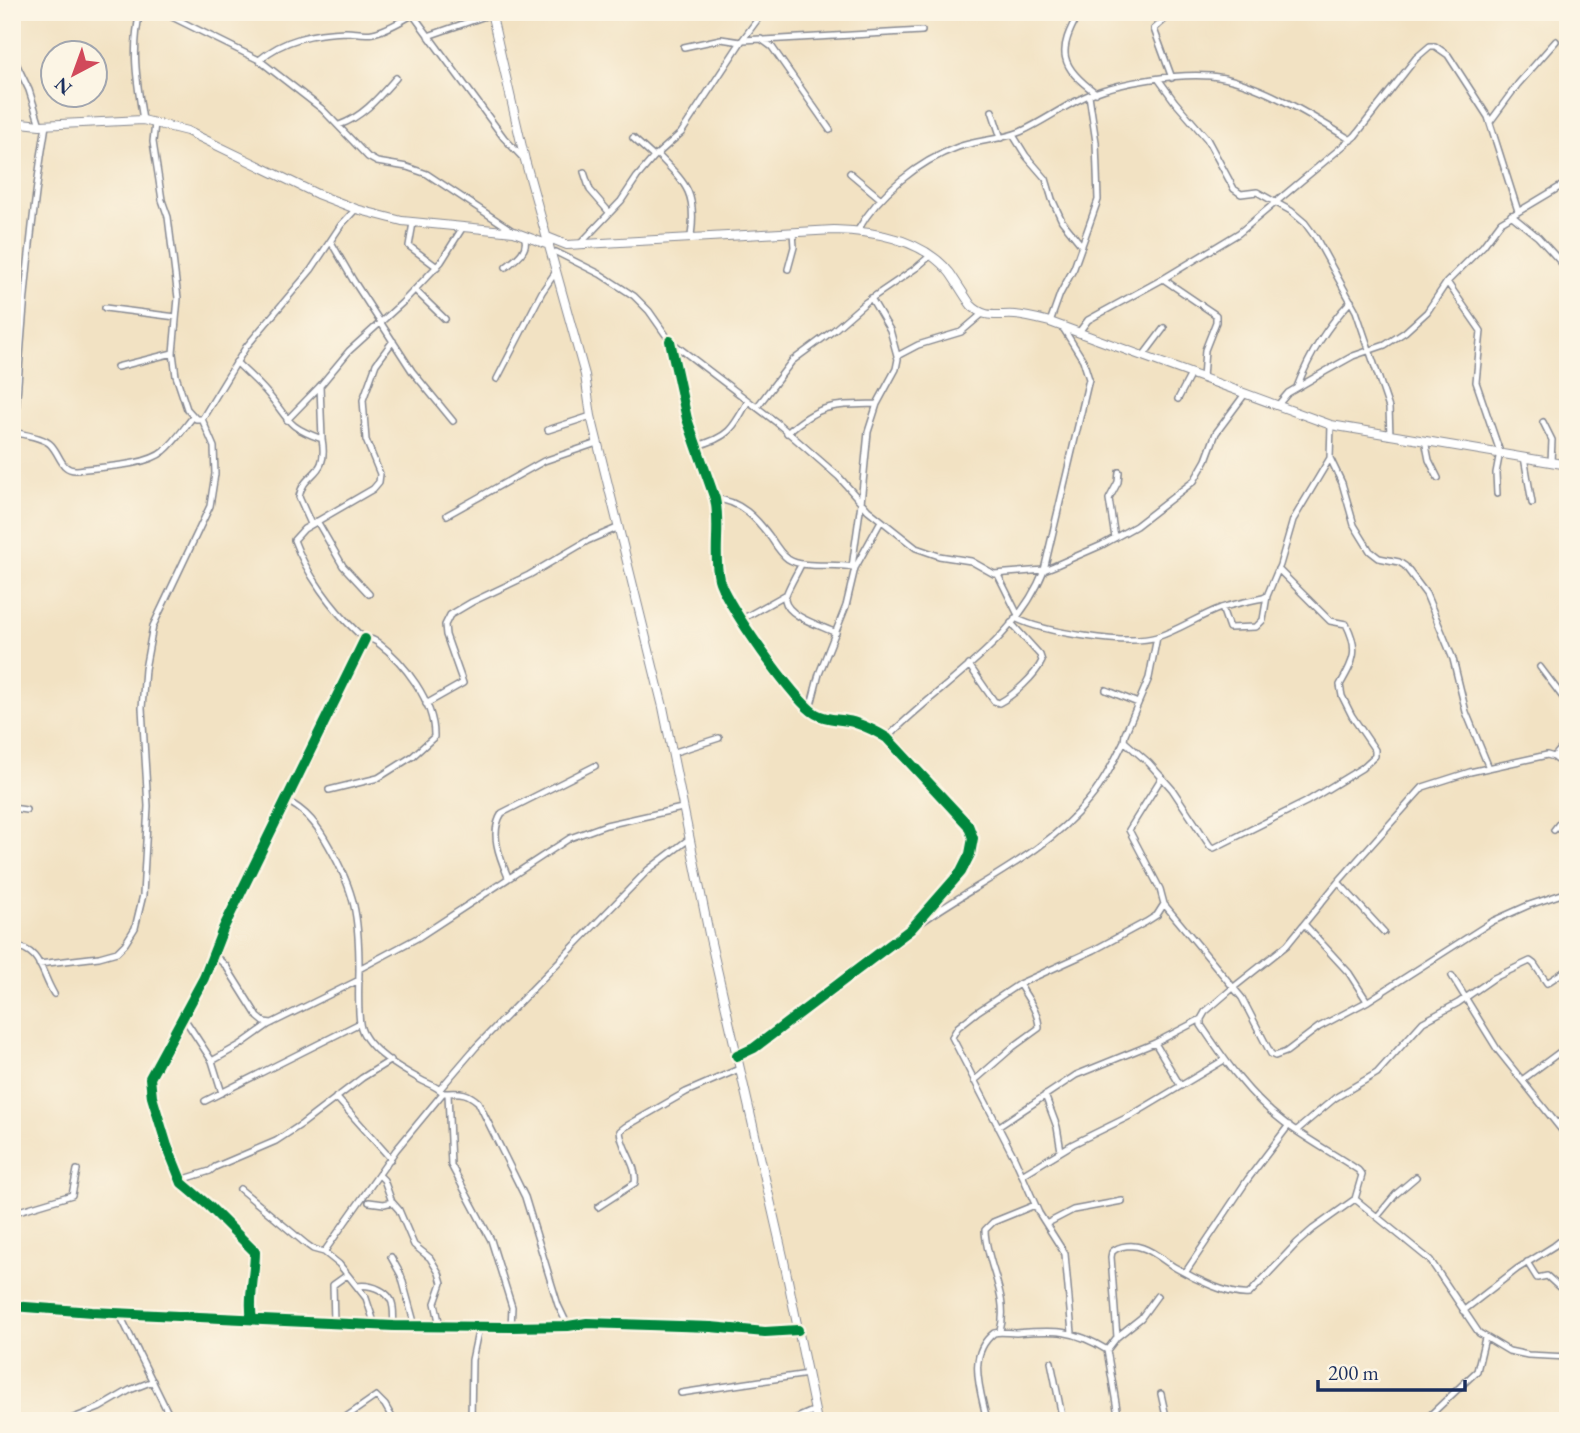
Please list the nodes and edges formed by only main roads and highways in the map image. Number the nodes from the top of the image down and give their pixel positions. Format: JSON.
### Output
{"nodes":[{"id":1,"x":493,"y":13,"type":"edge"},
{"id":2,"x":12,"y":122,"type":"edge"},
{"id":3,"x":524,"y":236,"type":"junction"},
{"id":4,"x":549,"y":244,"type":"junction"},
{"id":5,"x":567,"y":244,"type":"junction"},
{"id":6,"x":1567,"y":464,"type":"edge"},
{"id":7,"x":818,"y":1421,"type":"edge"}],
"edges":[{"from":1,"to":4,"type":"main road"},
{"from":2,"to":3,"type":"main road"},
{"from":3,"to":4,"type":"main road"},
{"from":3,"to":4,"type":"main road"},
{"from":4,"to":5,"type":"main road"},
{"from":4,"to":5,"type":"main road"},
{"from":4,"to":7,"type":"main road"},
{"from":5,"to":6,"type":"main road"}]}
